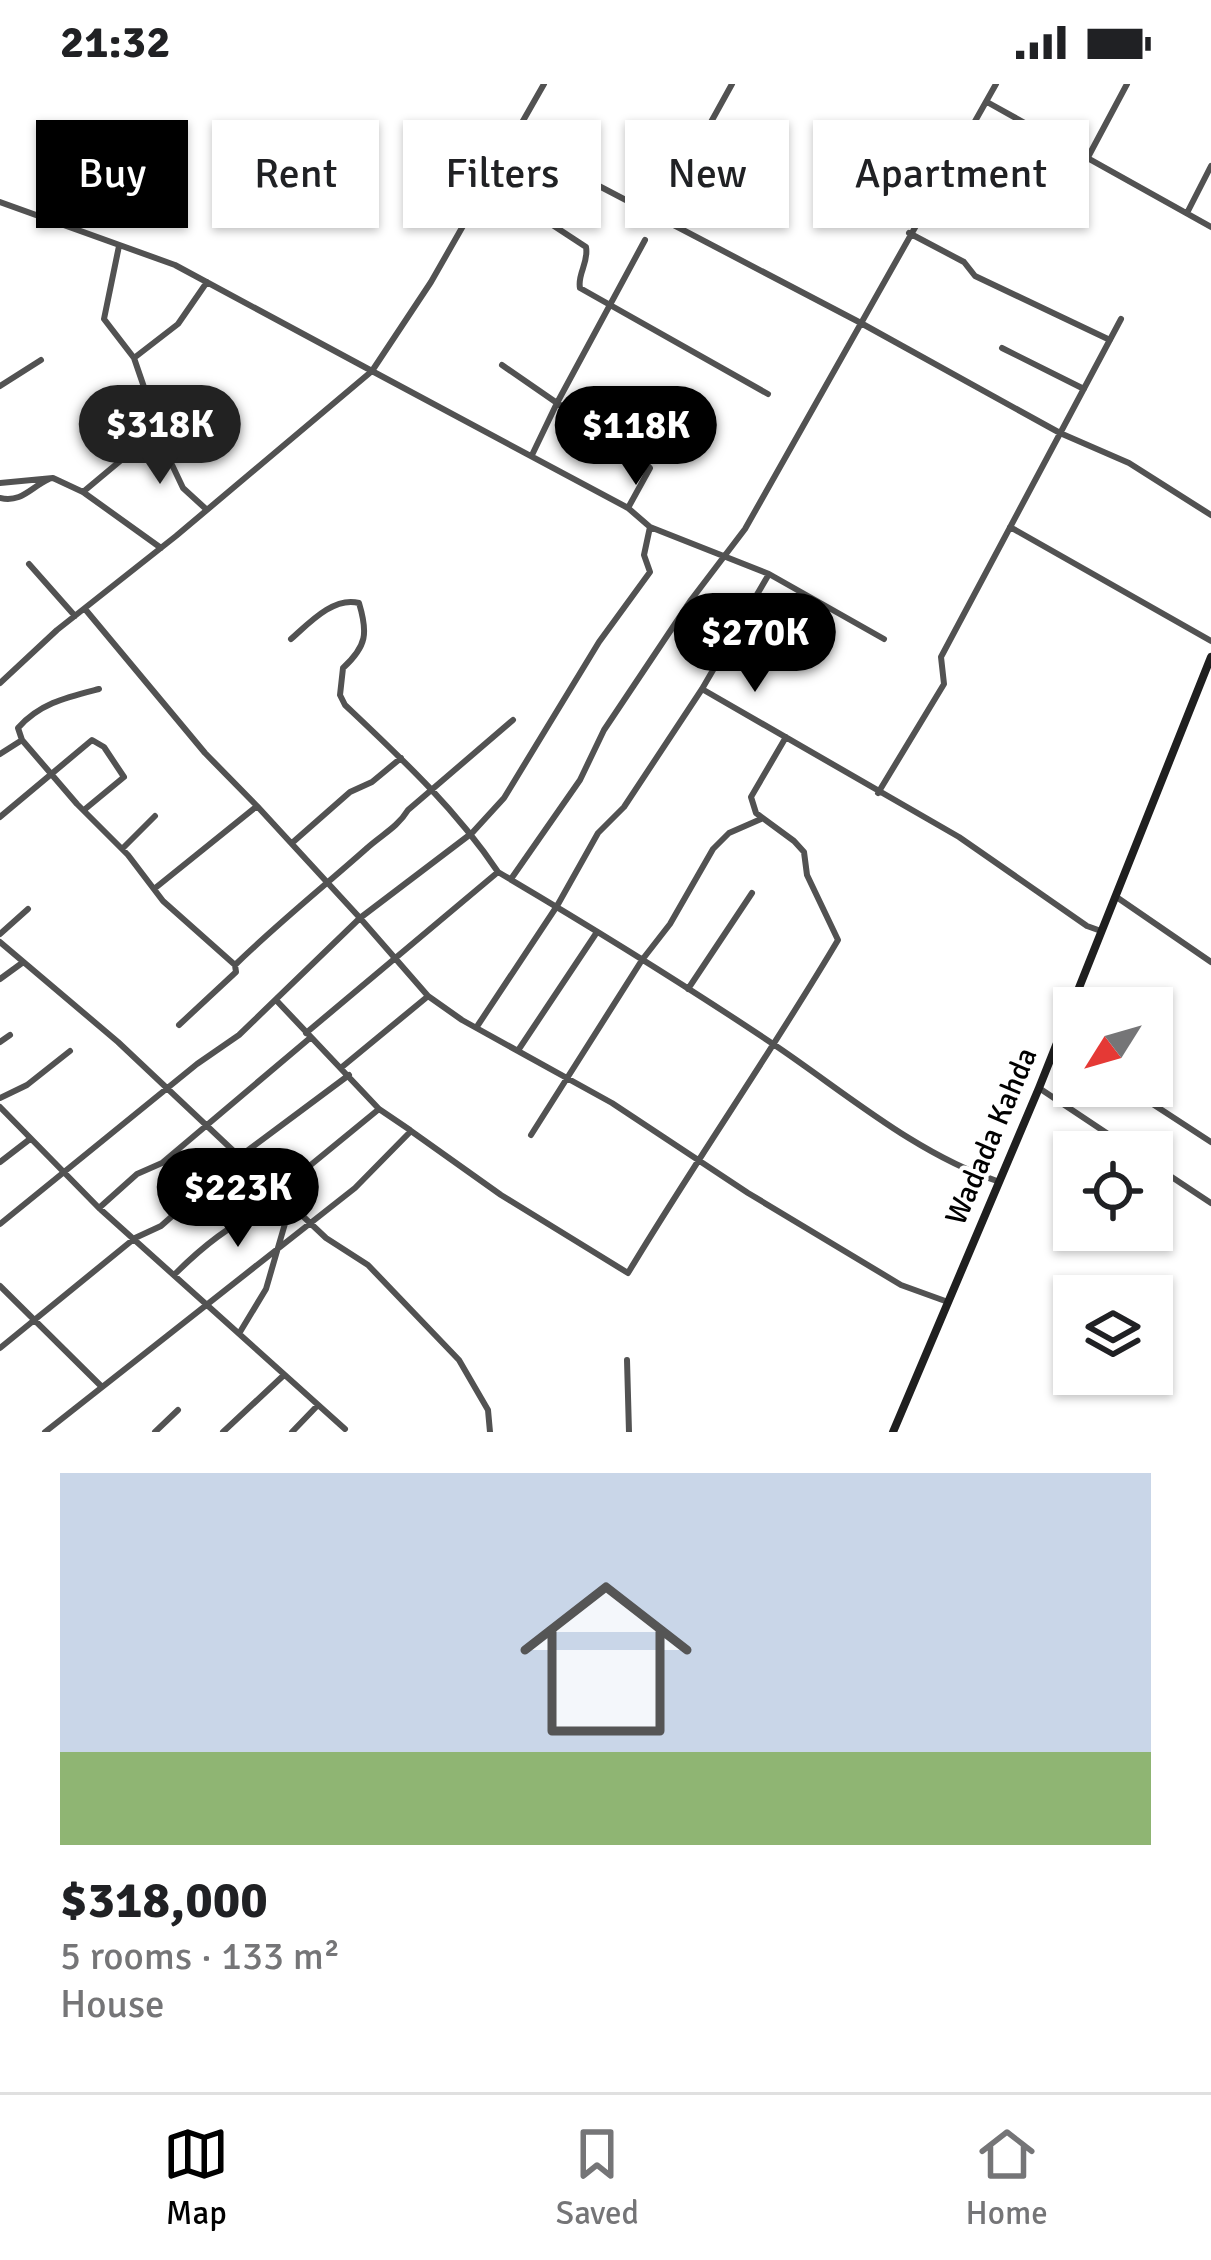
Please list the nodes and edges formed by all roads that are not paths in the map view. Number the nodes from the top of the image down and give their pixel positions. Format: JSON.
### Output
{"nodes":[{"id":1,"x":544,"y":84,"type":"edge"},
{"id":2,"x":732,"y":84,"type":"edge"},
{"id":3,"x":996,"y":84,"type":"edge"},
{"id":4,"x":1127,"y":84,"type":"edge"},
{"id":5,"x":987,"y":102,"type":"junction"},
{"id":6,"x":525,"y":120,"type":"edge"},
{"id":7,"x":712,"y":120,"type":"edge"},
{"id":8,"x":1019,"y":120,"type":"edge"},
{"id":9,"x":1089,"y":155,"type":"edge"},
{"id":10,"x":1089,"y":160,"type":"edge"},
{"id":11,"x":1211,"y":166,"type":"edge"},
{"id":12,"x":0,"y":202,"type":"edge"},
{"id":13,"x":1186,"y":213,"type":"junction"},
{"id":14,"x":1211,"y":227,"type":"edge"},
{"id":15,"x":463,"y":228,"type":"edge"},
{"id":16,"x":557,"y":228,"type":"edge"},
{"id":17,"x":677,"y":228,"type":"edge"},
{"id":18,"x":909,"y":233,"type":"junction"},
{"id":19,"x":645,"y":240,"type":"dead end"},
{"id":20,"x":119,"y":246,"type":"junction"},
{"id":21,"x":207,"y":282,"type":"junction"},
{"id":22,"x":609,"y":307,"type":"junction"},
{"id":23,"x":1121,"y":319,"type":"dead end"},
{"id":24,"x":859,"y":322,"type":"junction"},
{"id":25,"x":1110,"y":340,"type":"junction"},
{"id":26,"x":1002,"y":348,"type":"dead end"},
{"id":27,"x":134,"y":358,"type":"junction"},
{"id":28,"x":41,"y":360,"type":"dead end"},
{"id":29,"x":502,"y":365,"type":"dead end"},
{"id":30,"x":372,"y":371,"type":"junction"},
{"id":31,"x":0,"y":386,"type":"edge"},
{"id":32,"x":1084,"y":389,"type":"junction"},
{"id":33,"x":768,"y":394,"type":"dead end"},
{"id":34,"x":557,"y":404,"type":"junction"},
{"id":35,"x":156,"y":431,"type":"junction"},
{"id":36,"x":1060,"y":433,"type":"junction"},
{"id":37,"x":532,"y":455,"type":"junction"},
{"id":38,"x":53,"y":478,"type":"junction"},
{"id":39,"x":0,"y":483,"type":"edge"},
{"id":40,"x":83,"y":492,"type":"junction"},
{"id":41,"x":0,"y":498,"type":"edge"},
{"id":42,"x":628,"y":508,"type":"junction"},
{"id":43,"x":207,"y":509,"type":"junction"},
{"id":44,"x":1211,"y":515,"type":"edge"},
{"id":45,"x":650,"y":527,"type":"junction"},
{"id":46,"x":1010,"y":527,"type":"junction"},
{"id":47,"x":161,"y":549,"type":"junction"},
{"id":48,"x":726,"y":554,"type":"junction"},
{"id":49,"x":29,"y":564,"type":"dead end"},
{"id":50,"x":770,"y":574,"type":"junction"},
{"id":51,"x":85,"y":608,"type":"junction"},
{"id":52,"x":75,"y":616,"type":"junction"},
{"id":53,"x":884,"y":639,"type":"dead end"},
{"id":54,"x":291,"y":640,"type":"dead end"},
{"id":55,"x":1211,"y":641,"type":"edge"},
{"id":56,"x":1211,"y":657,"type":"edge"},
{"id":57,"x":0,"y":683,"type":"edge"},
{"id":58,"x":99,"y":688,"type":"dead end"},
{"id":59,"x":702,"y":688,"type":"junction"},
{"id":60,"x":513,"y":720,"type":"dead end"},
{"id":61,"x":786,"y":737,"type":"junction"},
{"id":62,"x":22,"y":740,"type":"junction"},
{"id":63,"x":0,"y":754,"type":"edge"},
{"id":64,"x":401,"y":758,"type":"junction"},
{"id":65,"x":51,"y":773,"type":"junction"},
{"id":66,"x":436,"y":790,"type":"junction"},
{"id":67,"x":878,"y":794,"type":"junction"},
{"id":68,"x":257,"y":806,"type":"junction"},
{"id":69,"x":84,"y":810,"type":"junction"},
{"id":70,"x":155,"y":816,"type":"dead end"},
{"id":71,"x":0,"y":817,"type":"edge"},
{"id":72,"x":761,"y":818,"type":"junction"},
{"id":73,"x":472,"y":833,"type":"junction"},
{"id":74,"x":292,"y":843,"type":"junction"},
{"id":75,"x":122,"y":848,"type":"junction"},
{"id":76,"x":498,"y":872,"type":"junction"},
{"id":77,"x":511,"y":879,"type":"junction"},
{"id":78,"x":328,"y":883,"type":"junction"},
{"id":79,"x":154,"y":889,"type":"junction"},
{"id":80,"x":752,"y":893,"type":"dead end"},
{"id":81,"x":1115,"y":896,"type":"junction"},
{"id":82,"x":557,"y":906,"type":"junction"},
{"id":83,"x":28,"y":909,"type":"dead end"},
{"id":84,"x":359,"y":919,"type":"junction"},
{"id":85,"x":1101,"y":931,"type":"junction"},
{"id":86,"x":597,"y":932,"type":"junction"},
{"id":87,"x":0,"y":938,"type":"edge"},
{"id":88,"x":397,"y":956,"type":"junction"},
{"id":89,"x":642,"y":960,"type":"junction"},
{"id":90,"x":1211,"y":962,"type":"edge"},
{"id":91,"x":22,"y":963,"type":"junction"},
{"id":92,"x":235,"y":965,"type":"junction"},
{"id":93,"x":0,"y":979,"type":"edge"},
{"id":94,"x":1079,"y":987,"type":"edge"},
{"id":95,"x":688,"y":989,"type":"junction"},
{"id":96,"x":428,"y":996,"type":"junction"},
{"id":97,"x":276,"y":1000,"type":"junction"},
{"id":98,"x":179,"y":1024,"type":"dead end"},
{"id":99,"x":478,"y":1025,"type":"junction"},
{"id":100,"x":10,"y":1035,"type":"dead end"},
{"id":101,"x":308,"y":1036,"type":"junction"},
{"id":102,"x":0,"y":1042,"type":"edge"},
{"id":103,"x":775,"y":1046,"type":"junction"},
{"id":104,"x":519,"y":1049,"type":"junction"},
{"id":105,"x":70,"y":1051,"type":"dead end"},
{"id":106,"x":1053,"y":1052,"type":"edge"},
{"id":107,"x":342,"y":1067,"type":"junction"},
{"id":108,"x":349,"y":1075,"type":"junction"},
{"id":109,"x":566,"y":1076,"type":"junction"},
{"id":110,"x":168,"y":1088,"type":"junction"},
{"id":111,"x":1039,"y":1088,"type":"junction"},
{"id":112,"x":0,"y":1098,"type":"edge"},
{"id":113,"x":1157,"y":1107,"type":"edge"},
{"id":114,"x":0,"y":1108,"type":"edge"},
{"id":115,"x":380,"y":1109,"type":"junction"},
{"id":116,"x":204,"y":1124,"type":"junction"},
{"id":117,"x":411,"y":1131,"type":"junction"},
{"id":118,"x":1104,"y":1131,"type":"edge"},
{"id":119,"x":531,"y":1135,"type":"dead end"},
{"id":120,"x":31,"y":1138,"type":"junction"},
{"id":121,"x":1211,"y":1142,"type":"edge"},
{"id":122,"x":239,"y":1156,"type":"junction"},
{"id":123,"x":696,"y":1160,"type":"junction"},
{"id":124,"x":0,"y":1162,"type":"edge"},
{"id":125,"x":66,"y":1172,"type":"junction"},
{"id":126,"x":1173,"y":1177,"type":"edge"},
{"id":127,"x":997,"y":1181,"type":"junction"},
{"id":128,"x":291,"y":1203,"type":"junction"},
{"id":129,"x":1211,"y":1203,"type":"edge"},
{"id":130,"x":99,"y":1208,"type":"junction"},
{"id":131,"x":309,"y":1222,"type":"junction"},
{"id":132,"x":0,"y":1224,"type":"edge"},
{"id":133,"x":135,"y":1238,"type":"junction"},
{"id":134,"x":281,"y":1247,"type":"junction"},
{"id":135,"x":175,"y":1274,"type":"junction"},
{"id":136,"x":0,"y":1286,"type":"edge"},
{"id":137,"x":948,"y":1302,"type":"junction"},
{"id":138,"x":208,"y":1304,"type":"junction"},
{"id":139,"x":34,"y":1323,"type":"junction"},
{"id":140,"x":239,"y":1333,"type":"junction"},
{"id":141,"x":0,"y":1348,"type":"edge"},
{"id":142,"x":627,"y":1360,"type":"dead end"},
{"id":143,"x":284,"y":1375,"type":"junction"},
{"id":144,"x":101,"y":1386,"type":"junction"},
{"id":145,"x":319,"y":1404,"type":"junction"},
{"id":146,"x":178,"y":1410,"type":"dead end"},
{"id":147,"x":346,"y":1429,"type":"edge"},
{"id":148,"x":45,"y":1432,"type":"edge"},
{"id":149,"x":155,"y":1432,"type":"edge"},
{"id":150,"x":223,"y":1432,"type":"edge"},
{"id":151,"x":292,"y":1432,"type":"edge"},
{"id":152,"x":490,"y":1432,"type":"edge"},
{"id":153,"x":629,"y":1432,"type":"edge"},
{"id":154,"x":892,"y":1432,"type":"edge"}],
"edges":[{"from":1,"to":6,"type":"street"},
{"from":2,"to":7,"type":"street"},
{"from":3,"to":5,"type":"street"},
{"from":4,"to":9,"type":"street"},
{"from":5,"to":8,"type":"street"},
{"from":5,"to":18,"type":"street"},
{"from":10,"to":13,"type":"street"},
{"from":11,"to":13,"type":"street"},
{"from":12,"to":20,"type":"street"},
{"from":13,"to":14,"type":"street"},
{"from":15,"to":30,"type":"street"},
{"from":16,"to":22,"type":"street"},
{"from":17,"to":24,"type":"street"},
{"from":18,"to":24,"type":"street"},
{"from":18,"to":25,"type":"street"},
{"from":19,"to":22,"type":"street"},
{"from":20,"to":21,"type":"street"},
{"from":20,"to":27,"type":"street"},
{"from":21,"to":27,"type":"street"},
{"from":21,"to":30,"type":"street"},
{"from":22,"to":33,"type":"street"},
{"from":22,"to":34,"type":"street"},
{"from":23,"to":25,"type":"street"},
{"from":24,"to":36,"type":"street"},
{"from":24,"to":48,"type":"street"},
{"from":25,"to":32,"type":"street"},
{"from":26,"to":32,"type":"street"},
{"from":27,"to":35,"type":"street"},
{"from":28,"to":31,"type":"street"},
{"from":29,"to":34,"type":"street"},
{"from":30,"to":37,"type":"street"},
{"from":30,"to":43,"type":"street"},
{"from":32,"to":36,"type":"street"},
{"from":34,"to":37,"type":"street"},
{"from":34,"to":42,"type":"street"},
{"from":35,"to":40,"type":"street"},
{"from":35,"to":43,"type":"street"},
{"from":36,"to":44,"type":"street"},
{"from":36,"to":46,"type":"street"},
{"from":37,"to":42,"type":"street"},
{"from":38,"to":39,"type":"street"},
{"from":38,"to":40,"type":"street"},
{"from":38,"to":41,"type":"street"},
{"from":40,"to":47,"type":"street"},
{"from":42,"to":45,"type":"street"},
{"from":43,"to":47,"type":"street"},
{"from":45,"to":48,"type":"street"},
{"from":45,"to":73,"type":"street"},
{"from":46,"to":55,"type":"street"},
{"from":46,"to":67,"type":"street"},
{"from":47,"to":51,"type":"street"},
{"from":48,"to":50,"type":"street"},
{"from":48,"to":77,"type":"street"},
{"from":49,"to":52,"type":"street"},
{"from":50,"to":53,"type":"street"},
{"from":50,"to":59,"type":"street"},
{"from":51,"to":52,"type":"street"},
{"from":51,"to":68,"type":"street"},
{"from":52,"to":57,"type":"street"},
{"from":54,"to":64,"type":"street"},
{"from":56,"to":81,"type":"main road","name":"Wadada Kahda"},
{"from":58,"to":62,"type":"street"},
{"from":59,"to":61,"type":"street"},
{"from":59,"to":82,"type":"street"},
{"from":60,"to":66,"type":"street"},
{"from":61,"to":67,"type":"street"},
{"from":61,"to":72,"type":"street"},
{"from":62,"to":63,"type":"street"},
{"from":62,"to":65,"type":"street"},
{"from":64,"to":66,"type":"street"},
{"from":64,"to":74,"type":"street"},
{"from":65,"to":69,"type":"street"},
{"from":65,"to":69,"type":"street"},
{"from":65,"to":71,"type":"street"},
{"from":66,"to":73,"type":"street"},
{"from":66,"to":78,"type":"street"},
{"from":67,"to":85,"type":"street"},
{"from":68,"to":74,"type":"street"},
{"from":68,"to":79,"type":"street"},
{"from":69,"to":75,"type":"street"},
{"from":70,"to":75,"type":"street"},
{"from":72,"to":89,"type":"street"},
{"from":72,"to":103,"type":"street"},
{"from":73,"to":76,"type":"street"},
{"from":73,"to":84,"type":"street"},
{"from":74,"to":78,"type":"street"},
{"from":75,"to":79,"type":"street"},
{"from":76,"to":77,"type":"street"},
{"from":76,"to":88,"type":"street"},
{"from":77,"to":82,"type":"street"},
{"from":78,"to":84,"type":"street"},
{"from":78,"to":92,"type":"street"},
{"from":79,"to":92,"type":"street"},
{"from":80,"to":95,"type":"street"},
{"from":81,"to":85,"type":"main road","name":"Wadada Kahda"},
{"from":81,"to":90,"type":"street"},
{"from":82,"to":86,"type":"street"},
{"from":82,"to":99,"type":"street"},
{"from":83,"to":87,"type":"street"},
{"from":84,"to":88,"type":"street"},
{"from":84,"to":97,"type":"street"},
{"from":85,"to":94,"type":"main road","name":"Wadada Kahda"},
{"from":86,"to":89,"type":"street"},
{"from":86,"to":104,"type":"street"},
{"from":87,"to":91,"type":"street"},
{"from":88,"to":96,"type":"street"},
{"from":88,"to":101,"type":"street"},
{"from":89,"to":95,"type":"street"},
{"from":89,"to":109,"type":"street"},
{"from":91,"to":93,"type":"street"},
{"from":91,"to":110,"type":"street"},
{"from":92,"to":98,"type":"street"},
{"from":95,"to":103,"type":"street"},
{"from":96,"to":99,"type":"street"},
{"from":96,"to":107,"type":"street"},
{"from":97,"to":101,"type":"street"},
{"from":97,"to":110,"type":"street"},
{"from":99,"to":104,"type":"street"},
{"from":100,"to":102,"type":"street"},
{"from":101,"to":107,"type":"street"},
{"from":101,"to":116,"type":"street"},
{"from":103,"to":123,"type":"street"},
{"from":103,"to":127,"type":"street"},
{"from":104,"to":109,"type":"street"},
{"from":105,"to":112,"type":"street"},
{"from":106,"to":111,"type":"main road","name":"Wadada Kahda"},
{"from":107,"to":108,"type":"street"},
{"from":108,"to":115,"type":"street"},
{"from":108,"to":122,"type":"street"},
{"from":109,"to":119,"type":"street"},
{"from":109,"to":123,"type":"street"},
{"from":110,"to":116,"type":"street"},
{"from":110,"to":125,"type":"street"},
{"from":111,"to":118,"type":"street"},
{"from":111,"to":127,"type":"main road","name":"Wadada Kahda"},
{"from":113,"to":121,"type":"street"},
{"from":114,"to":120,"type":"street"},
{"from":115,"to":117,"type":"street"},
{"from":115,"to":128,"type":"street"},
{"from":116,"to":122,"type":"street"},
{"from":116,"to":130,"type":"street"},
{"from":117,"to":123,"type":"street"},
{"from":117,"to":131,"type":"street"},
{"from":120,"to":124,"type":"street"},
{"from":120,"to":125,"type":"street"},
{"from":122,"to":128,"type":"street"},
{"from":122,"to":133,"type":"street"},
{"from":123,"to":137,"type":"street"},
{"from":125,"to":130,"type":"street"},
{"from":125,"to":132,"type":"street"},
{"from":126,"to":129,"type":"street"},
{"from":127,"to":137,"type":"main road","name":"Wadada Kahda"},
{"from":128,"to":131,"type":"street"},
{"from":128,"to":134,"type":"street"},
{"from":128,"to":135,"type":"street"},
{"from":130,"to":133,"type":"street"},
{"from":131,"to":134,"type":"street"},
{"from":131,"to":152,"type":"street"},
{"from":133,"to":135,"type":"street"},
{"from":133,"to":139,"type":"street"},
{"from":134,"to":138,"type":"street"},
{"from":134,"to":140,"type":"street"},
{"from":135,"to":138,"type":"street"},
{"from":136,"to":139,"type":"street"},
{"from":137,"to":154,"type":"main road","name":"Wadada Kahda"},
{"from":138,"to":140,"type":"street"},
{"from":138,"to":144,"type":"street"},
{"from":139,"to":141,"type":"street"},
{"from":139,"to":144,"type":"street"},
{"from":140,"to":143,"type":"street"},
{"from":142,"to":153,"type":"street"},
{"from":143,"to":145,"type":"street"},
{"from":143,"to":150,"type":"street"},
{"from":144,"to":148,"type":"street"},
{"from":145,"to":147,"type":"street"},
{"from":145,"to":151,"type":"street"},
{"from":146,"to":149,"type":"street"}]}
